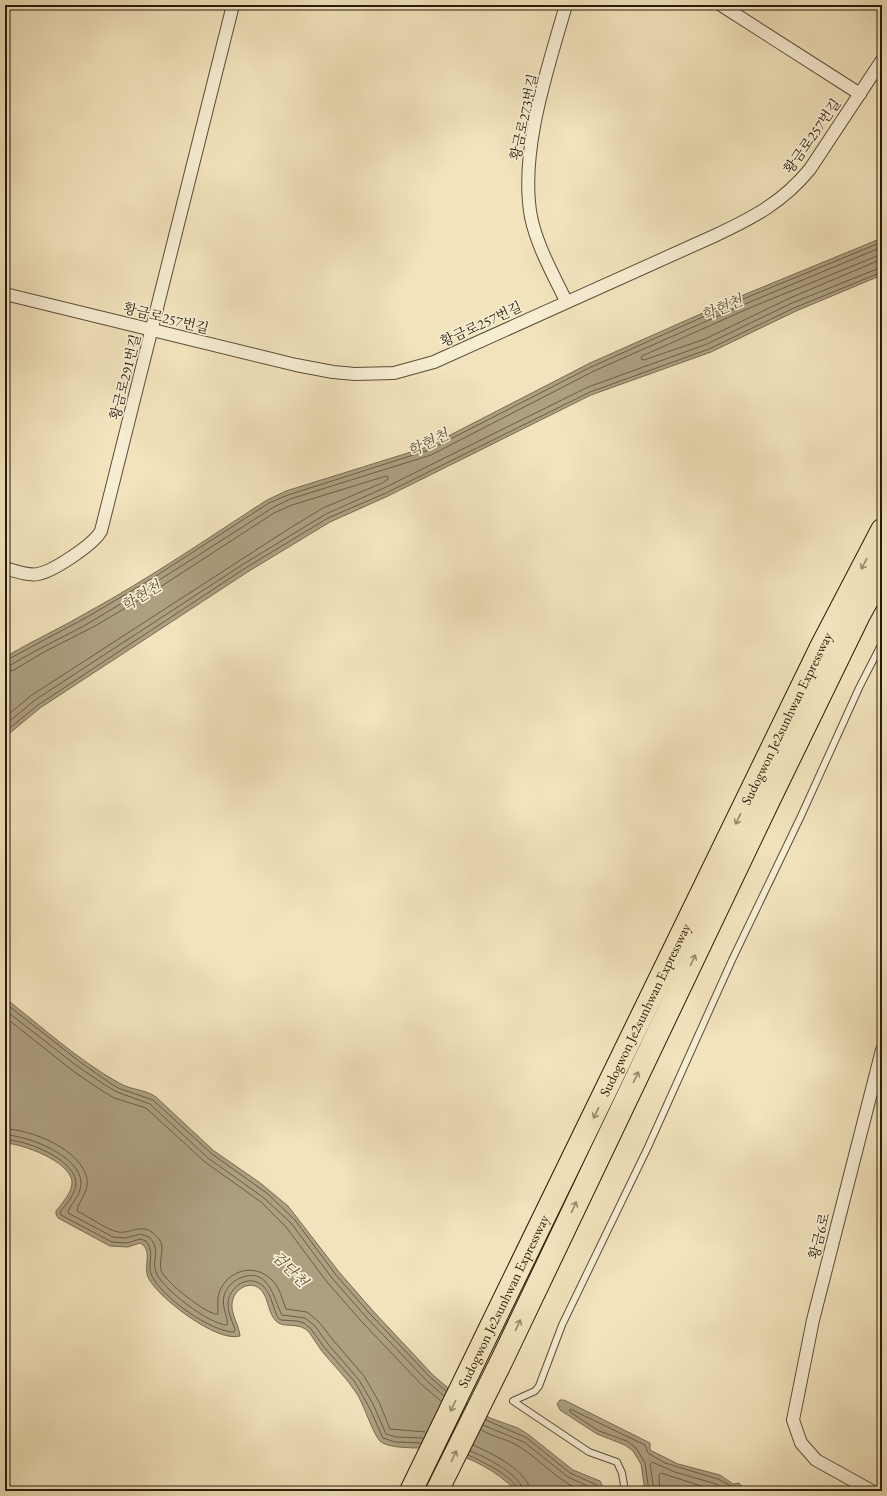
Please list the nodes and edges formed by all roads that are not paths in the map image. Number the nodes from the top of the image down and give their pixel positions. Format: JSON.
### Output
{"nodes":[{"id":1,"x":233,"y":5,"type":"edge"},
{"id":2,"x":566,"y":5,"type":"edge"},
{"id":3,"x":721,"y":5,"type":"edge"},
{"id":4,"x":882,"y":60,"type":"edge"},
{"id":5,"x":860,"y":94,"type":"junction"},
{"id":6,"x":5,"y":294,"type":"edge"},
{"id":7,"x":566,"y":301,"type":"junction"},
{"id":8,"x":152,"y":330,"type":"junction"},
{"id":9,"x":882,"y":530,"type":"edge"},
{"id":10,"x":5,"y":568,"type":"edge"},
{"id":11,"x":882,"y":573,"type":"edge"},
{"id":12,"x":882,"y":643,"type":"edge"},
{"id":13,"x":882,"y":1050,"type":"edge"},
{"id":14,"x":411,"y":1491,"type":"edge"},
{"id":15,"x":437,"y":1491,"type":"edge"},
{"id":16,"x":625,"y":1491,"type":"edge"},
{"id":17,"x":872,"y":1491,"type":"edge"}],
"edges":[{"from":1,"to":8,"type":"street","name":"황금로291번길"},
{"from":2,"to":7,"type":"street","name":"황금로273번길"},
{"from":3,"to":5,"type":"street"},
{"from":4,"to":5,"type":"street","name":"황금로257번길"},
{"from":5,"to":7,"type":"street","name":"황금로257번길"},
{"from":6,"to":8,"type":"street","name":"황금로257번길"},
{"from":7,"to":8,"type":"street","name":"황금로257번길"},
{"from":8,"to":10,"type":"street","name":"황금로291번길"},
{"from":9,"to":14,"type":"highway","name":"Sudogwon Je2sunhwan Expressway","one_way":true},
{"from":15,"to":11,"type":"highway","name":"Sudogwon Je2sunhwan Expressway","one_way":true},
{"from":12,"to":16,"type":"lane"},
{"from":13,"to":17,"type":"street","name":"황금6로"}]}
